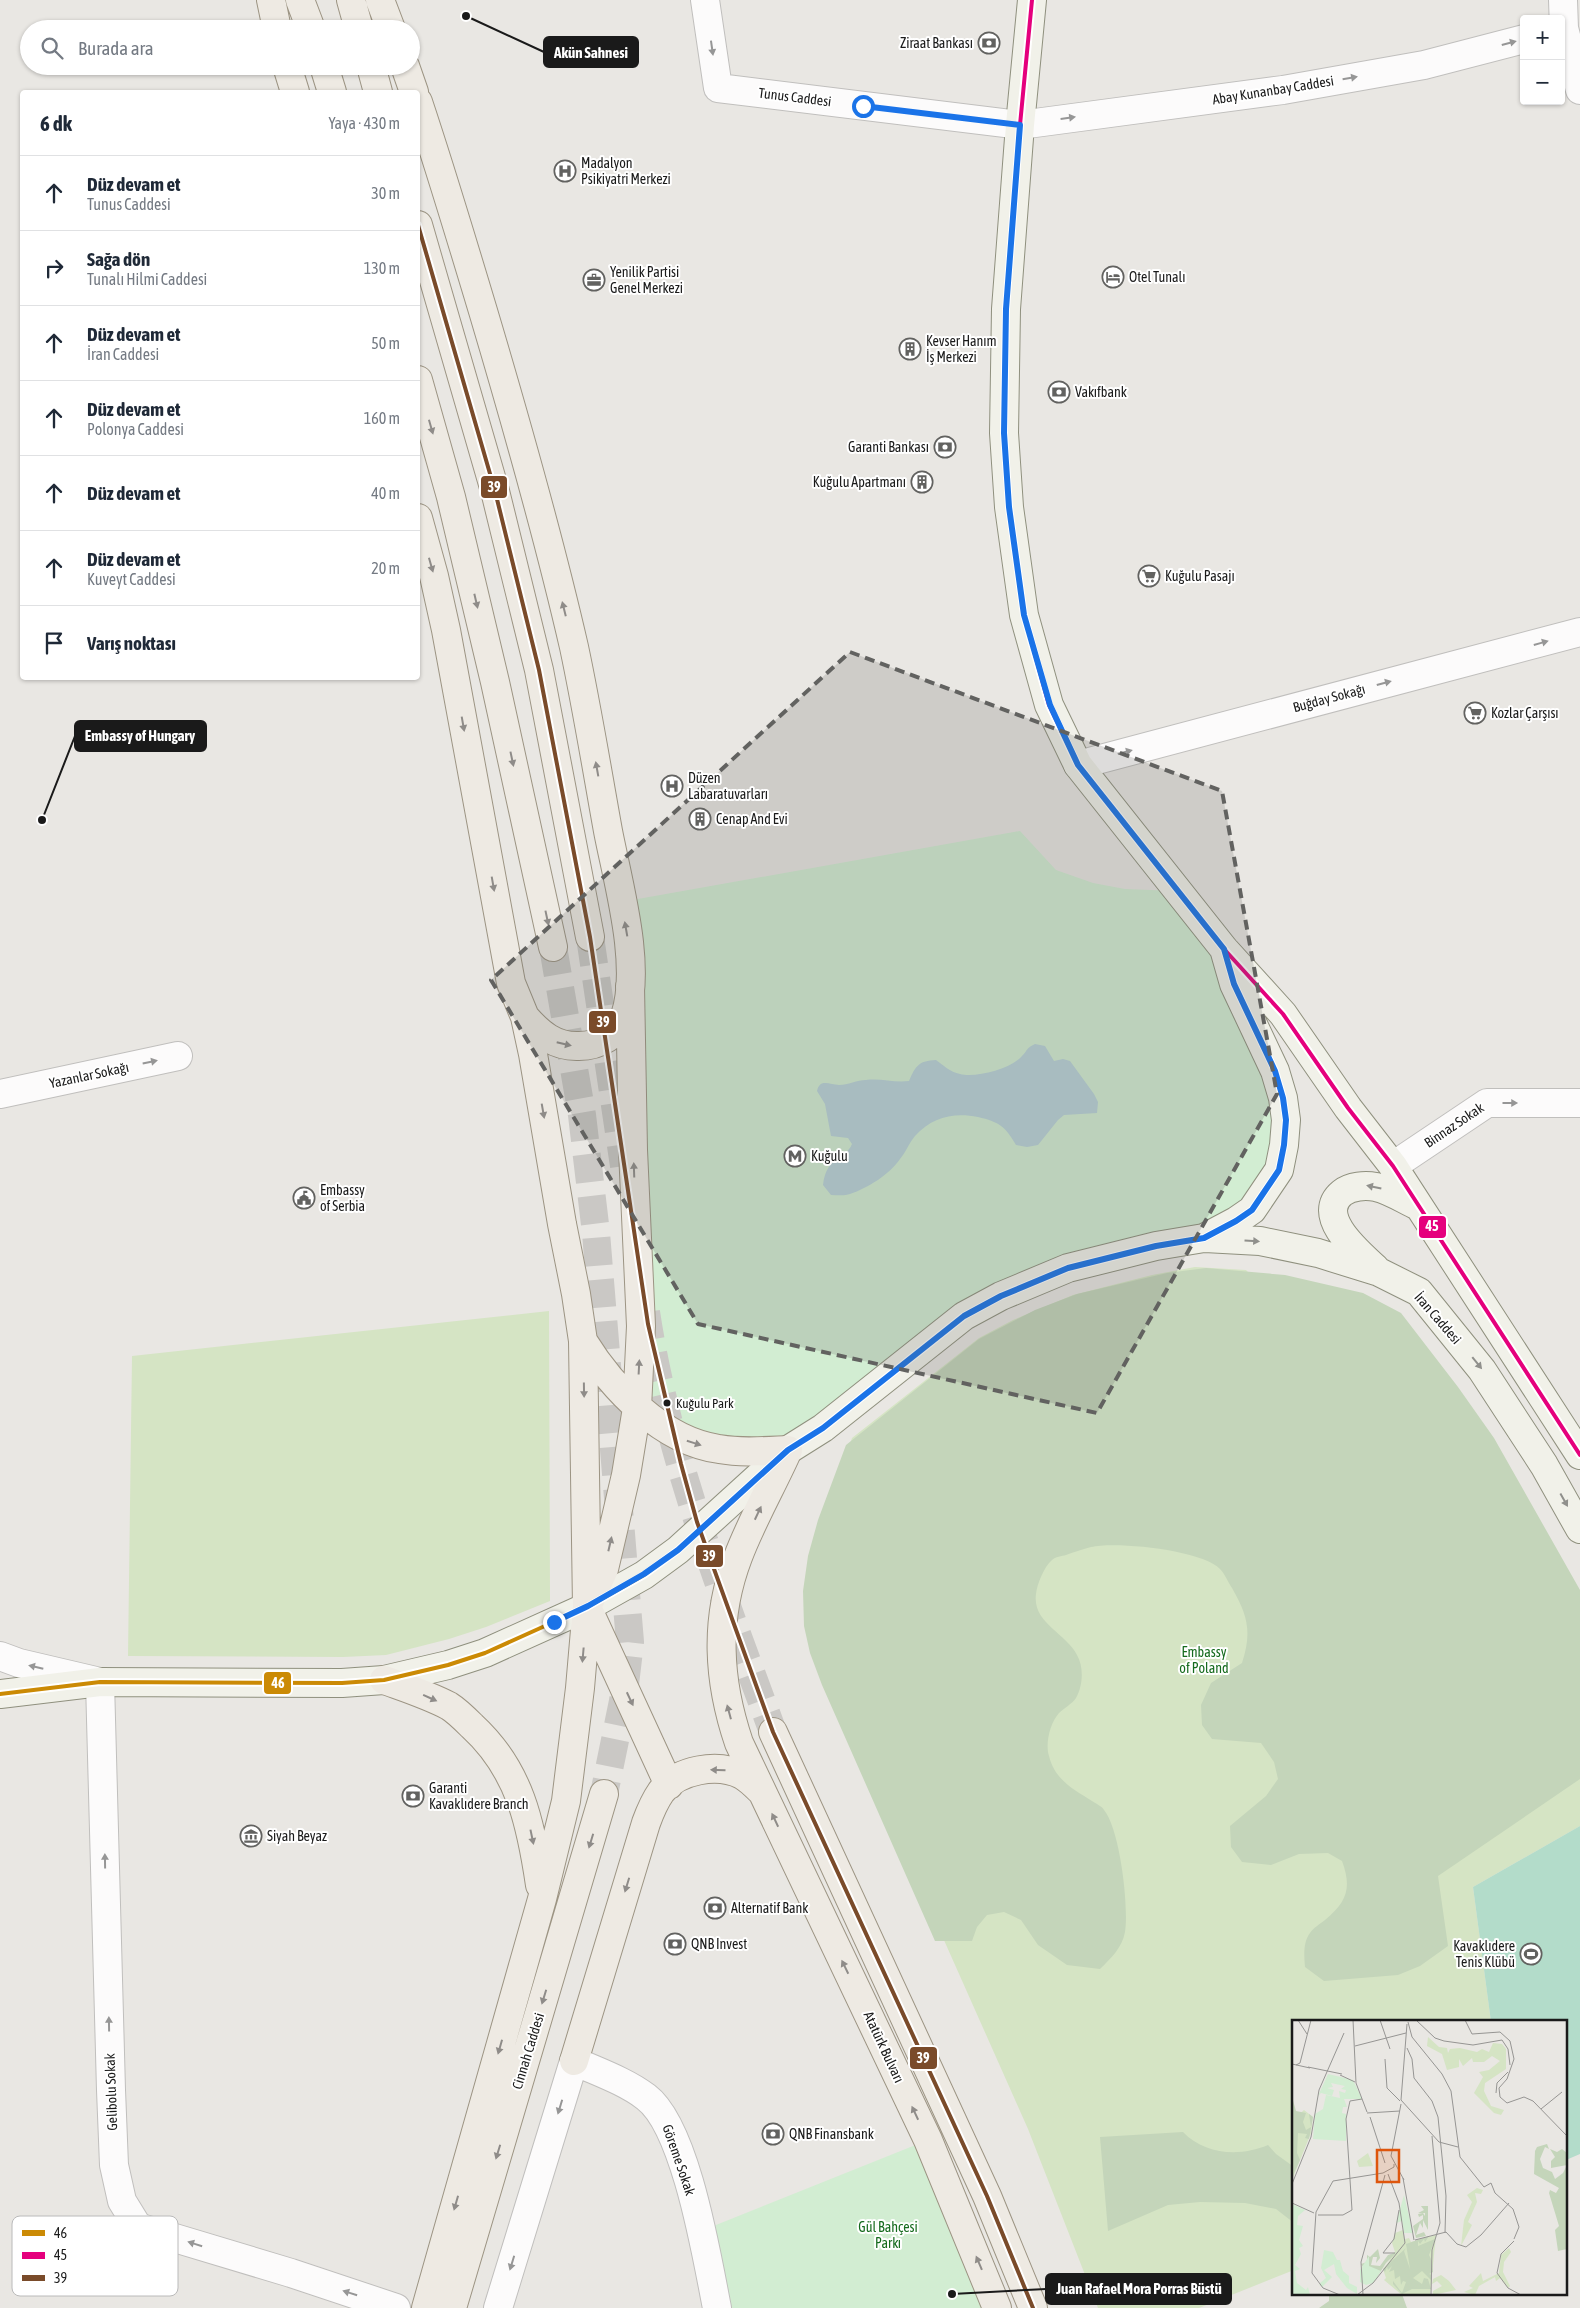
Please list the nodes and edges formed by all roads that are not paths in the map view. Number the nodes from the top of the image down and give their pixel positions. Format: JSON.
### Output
{"nodes":[{"id":1,"x":270,"y":0,"type":"edge"},
{"id":2,"x":300,"y":0,"type":"edge"},
{"id":3,"x":351,"y":0,"type":"edge"},
{"id":4,"x":380,"y":0,"type":"edge"},
{"id":5,"x":705,"y":0,"type":"edge"},
{"id":6,"x":1032,"y":0,"type":"edge"},
{"id":7,"x":1563,"y":0,"type":"edge"},
{"id":8,"x":276,"y":20,"type":"edge"},
{"id":9,"x":308,"y":20,"type":"edge"},
{"id":10,"x":357,"y":20,"type":"edge"},
{"id":11,"x":388,"y":20,"type":"edge"},
{"id":12,"x":1568,"y":26,"type":"edge"},
{"id":13,"x":1520,"y":40,"type":"edge"},
{"id":14,"x":290,"y":75,"type":"edge"},
{"id":15,"x":327,"y":75,"type":"edge"},
{"id":16,"x":373,"y":75,"type":"edge"},
{"id":17,"x":408,"y":75,"type":"edge"},
{"id":18,"x":294,"y":90,"type":"edge"},
{"id":19,"x":331,"y":90,"type":"edge"},
{"id":20,"x":377,"y":90,"type":"edge"},
{"id":21,"x":413,"y":90,"type":"edge"},
{"id":22,"x":1580,"y":90,"type":"edge"},
{"id":23,"x":420,"y":108,"type":"edge"},
{"id":24,"x":1020,"y":125,"type":"junction"},
{"id":25,"x":420,"y":232,"type":"edge"},
{"id":26,"x":420,"y":387,"type":"edge"},
{"id":27,"x":420,"y":525,"type":"edge"},
{"id":28,"x":1580,"y":632,"type":"edge"},
{"id":29,"x":1078,"y":765,"type":"junction"},
{"id":30,"x":590,"y":937,"type":"tunnel mouth"},
{"id":31,"x":553,"y":946,"type":"tunnel mouth"},
{"id":32,"x":1224,"y":949,"type":"junction"},
{"id":33,"x":630,"y":986,"type":"junction"},
{"id":34,"x":525,"y":1017,"type":"junction"},
{"id":35,"x":178,"y":1056,"type":"dead end"},
{"id":36,"x":0,"y":1094,"type":"edge"},
{"id":37,"x":1580,"y":1103,"type":"edge"},
{"id":38,"x":1393,"y":1166,"type":"junction"},
{"id":39,"x":1418,"y":1206,"type":"junction"},
{"id":40,"x":1204,"y":1238,"type":"junction"},
{"id":41,"x":1379,"y":1272,"type":"junction"},
{"id":42,"x":583,"y":1341,"type":"junction"},
{"id":43,"x":637,"y":1408,"type":"junction"},
{"id":44,"x":788,"y":1450,"type":"junction"},
{"id":45,"x":1580,"y":1455,"type":"edge"},
{"id":46,"x":1580,"y":1529,"type":"edge"},
{"id":47,"x":588,"y":1606,"type":"junction"},
{"id":48,"x":0,"y":1656,"type":"edge"},
{"id":49,"x":384,"y":1680,"type":"junction"},
{"id":50,"x":100,"y":1682,"type":"junction"},
{"id":51,"x":0,"y":1694,"type":"edge"},
{"id":52,"x":773,"y":1732,"type":"tunnel mouth"},
{"id":53,"x":669,"y":1785,"type":"junction"},
{"id":54,"x":760,"y":1790,"type":"junction"},
{"id":55,"x":604,"y":1794,"type":"tunnel mouth"},
{"id":56,"x":542,"y":1899,"type":"junction"},
{"id":57,"x":574,"y":2061,"type":"junction"},
{"id":58,"x":131,"y":2216,"type":"edge"},
{"id":59,"x":178,"y":2239,"type":"edge"},
{"id":60,"x":396,"y":2308,"type":"edge"},
{"id":61,"x":426,"y":2308,"type":"edge"},
{"id":62,"x":452,"y":2308,"type":"edge"},
{"id":63,"x":498,"y":2308,"type":"edge"},
{"id":64,"x":717,"y":2308,"type":"edge"},
{"id":65,"x":997,"y":2308,"type":"edge"},
{"id":66,"x":1033,"y":2308,"type":"edge"}],
"edges":[{"from":1,"to":8,"type":"main road"},
{"from":2,"to":9,"type":"main road"},
{"from":3,"to":10,"type":"main road"},
{"from":4,"to":11,"type":"main road"},
{"from":5,"to":24,"type":"street","name":"Tunus Caddesi","one_way":true},
{"from":6,"to":24,"type":"main road"},
{"from":7,"to":12,"type":"street"},
{"from":12,"to":22,"type":"street"},
{"from":24,"to":13,"type":"street","name":"Abay Kunanbay Caddesi","one_way":true},
{"from":14,"to":18,"type":"main road"},
{"from":15,"to":19,"type":"main road"},
{"from":16,"to":20,"type":"main road"},
{"from":17,"to":21,"type":"main road"},
{"from":33,"to":23,"type":"main road","one_way":true},
{"from":24,"to":29,"type":"main road"},
{"from":25,"to":30,"type":"main road"},
{"from":26,"to":31,"type":"main road","one_way":true},
{"from":27,"to":34,"type":"main road","one_way":true},
{"from":29,"to":28,"type":"street","name":"Buğday Sokağı","one_way":true},
{"from":29,"to":32,"type":"main road"},
{"from":32,"to":38,"type":"main road"},
{"from":32,"to":40,"type":"main road"},
{"from":34,"to":33,"type":"main road","one_way":true},
{"from":43,"to":33,"type":"main road","one_way":true},
{"from":34,"to":42,"type":"main road","one_way":true},
{"from":36,"to":35,"type":"street","name":"Yazanlar Sokağı","one_way":true},
{"from":38,"to":37,"type":"street","name":"Binnaz Sokak","one_way":true},
{"from":38,"to":39,"type":"main road"},
{"from":39,"to":41,"type":"main road","one_way":true},
{"from":39,"to":45,"type":"main road"},
{"from":40,"to":41,"type":"main road","name":"İran Caddesi","one_way":true},
{"from":40,"to":44,"type":"main road"},
{"from":41,"to":46,"type":"main road","name":"İran Caddesi","one_way":true},
{"from":42,"to":43,"type":"main road"},
{"from":42,"to":47,"type":"main road","one_way":true},
{"from":43,"to":44,"type":"main road","one_way":true},
{"from":47,"to":43,"type":"main road","one_way":true},
{"from":44,"to":47,"type":"main road"},
{"from":54,"to":44,"type":"main road","name":"Atatürk Bulvarı","one_way":true},
{"from":47,"to":49,"type":"main road"},
{"from":47,"to":53,"type":"main road","one_way":true},
{"from":47,"to":56,"type":"main road","one_way":true},
{"from":50,"to":48,"type":"street","one_way":true},
{"from":49,"to":50,"type":"main road"},
{"from":49,"to":56,"type":"main road","one_way":true},
{"from":50,"to":51,"type":"main road"},
{"from":58,"to":50,"type":"street","name":"Gelibolu Sokak","one_way":true},
{"from":52,"to":66,"type":"main road"},
{"from":54,"to":53,"type":"main road","one_way":true},
{"from":53,"to":57,"type":"main road","one_way":true},
{"from":65,"to":54,"type":"main road","name":"Atatürk Bulvarı","one_way":true},
{"from":55,"to":62,"type":"main road","name":"Cinnah Caddesi","one_way":true},
{"from":56,"to":61,"type":"main road","one_way":true},
{"from":57,"to":63,"type":"street","one_way":true},
{"from":57,"to":64,"type":"street","name":"Göreme Sokak"},
{"from":60,"to":59,"type":"street","name":"Gelibolu Sokak","one_way":true}]}
